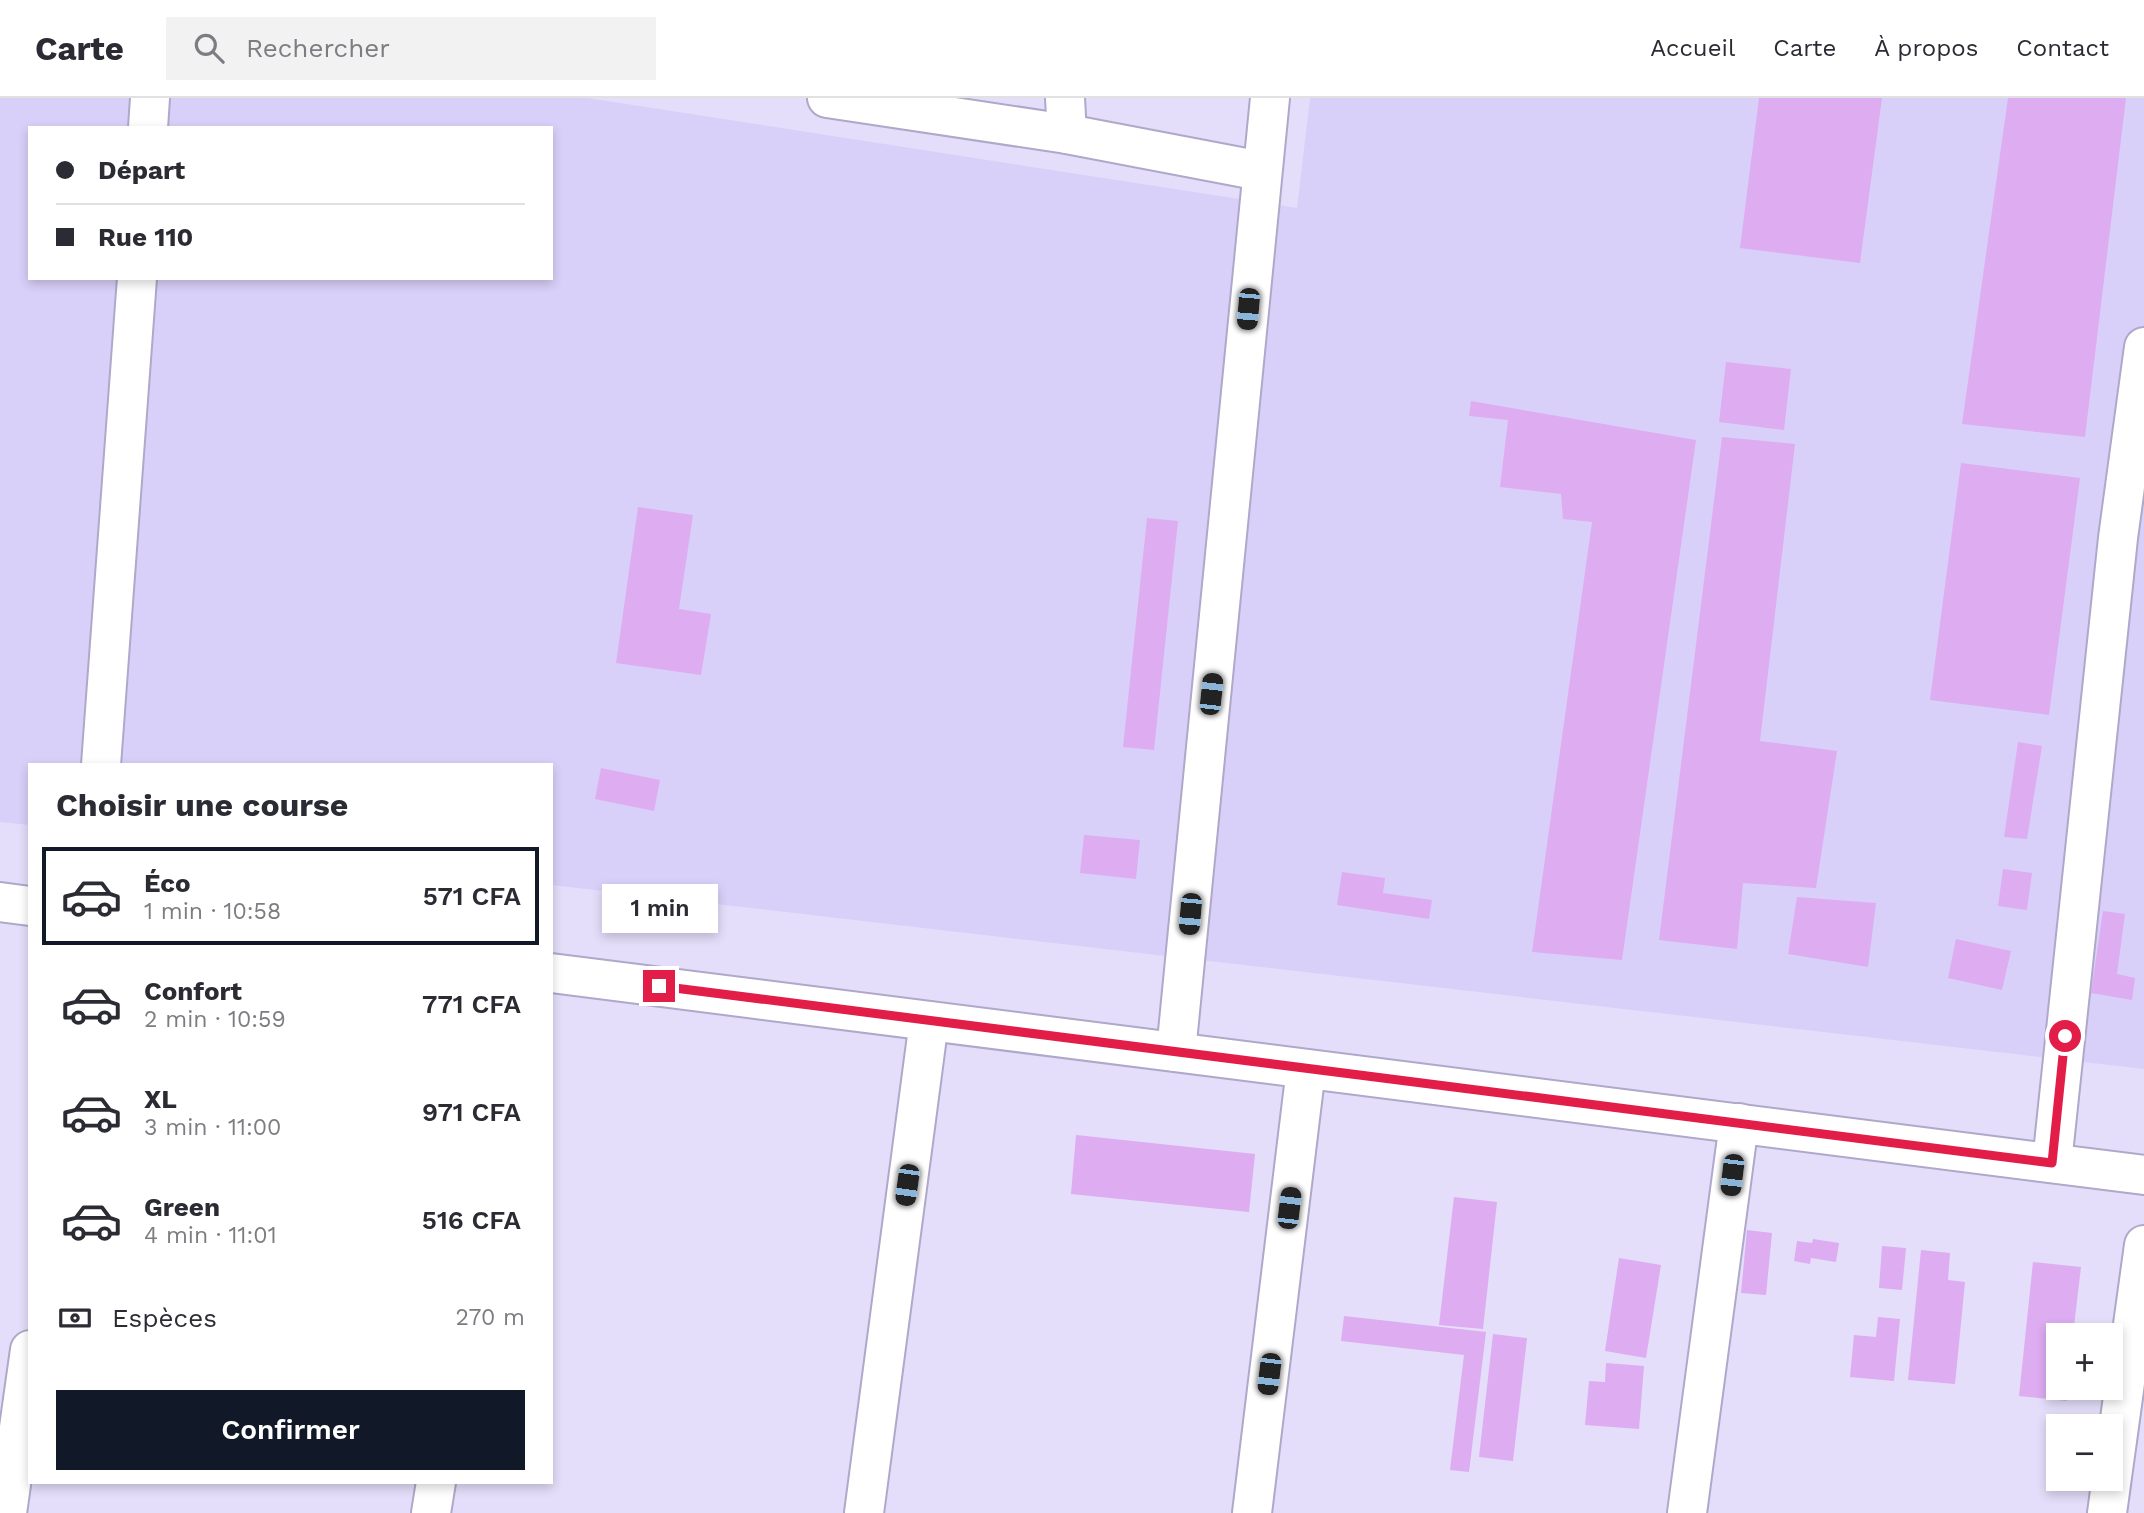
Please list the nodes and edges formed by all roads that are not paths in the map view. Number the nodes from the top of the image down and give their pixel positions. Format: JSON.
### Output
{"nodes":[{"id":1,"x":150,"y":98,"type":"edge"},
{"id":2,"x":827,"y":98,"type":"edge"},
{"id":3,"x":1270,"y":98,"type":"edge"},
{"id":4,"x":1066,"y":116,"type":"edge"},
{"id":5,"x":148,"y":126,"type":"edge"},
{"id":6,"x":1261,"y":171,"type":"junction"},
{"id":7,"x":137,"y":280,"type":"edge"},
{"id":8,"x":2144,"y":347,"type":"edge"},
{"id":9,"x":101,"y":763,"type":"edge"},
{"id":10,"x":0,"y":902,"type":"edge"},
{"id":11,"x":28,"y":906,"type":"edge"},
{"id":12,"x":553,"y":973,"type":"edge"},
{"id":13,"x":929,"y":1021,"type":"junction"},
{"id":14,"x":1176,"y":1052,"type":"junction"},
{"id":15,"x":1306,"y":1069,"type":"junction"},
{"id":16,"x":1739,"y":1123,"type":"junction"},
{"id":17,"x":2052,"y":1163,"type":"junction"},
{"id":18,"x":2144,"y":1175,"type":"edge"},
{"id":19,"x":2144,"y":1245,"type":"edge"},
{"id":20,"x":28,"y":1364,"type":"edge"},
{"id":21,"x":436,"y":1484,"type":"edge"},
{"id":22,"x":7,"y":1513,"type":"edge"},
{"id":23,"x":432,"y":1513,"type":"edge"},
{"id":24,"x":864,"y":1513,"type":"edge"},
{"id":25,"x":1252,"y":1513,"type":"edge"},
{"id":26,"x":1686,"y":1513,"type":"edge"},
{"id":27,"x":2107,"y":1513,"type":"edge"}],
"edges":[{"from":1,"to":5,"type":"street"},
{"from":2,"to":4,"type":"street"},
{"from":3,"to":6,"type":"street"},
{"from":4,"to":6,"type":"street"},
{"from":6,"to":14,"type":"street"},
{"from":7,"to":9,"type":"street"},
{"from":8,"to":17,"type":"street"},
{"from":10,"to":11,"type":"street"},
{"from":12,"to":13,"type":"street"},
{"from":13,"to":14,"type":"street"},
{"from":13,"to":24,"type":"street"},
{"from":14,"to":15,"type":"street"},
{"from":15,"to":16,"type":"street"},
{"from":15,"to":25,"type":"street"},
{"from":16,"to":17,"type":"street"},
{"from":16,"to":26,"type":"street"},
{"from":17,"to":18,"type":"street"},
{"from":19,"to":27,"type":"street"},
{"from":20,"to":22,"type":"street"},
{"from":21,"to":23,"type":"street"}]}
